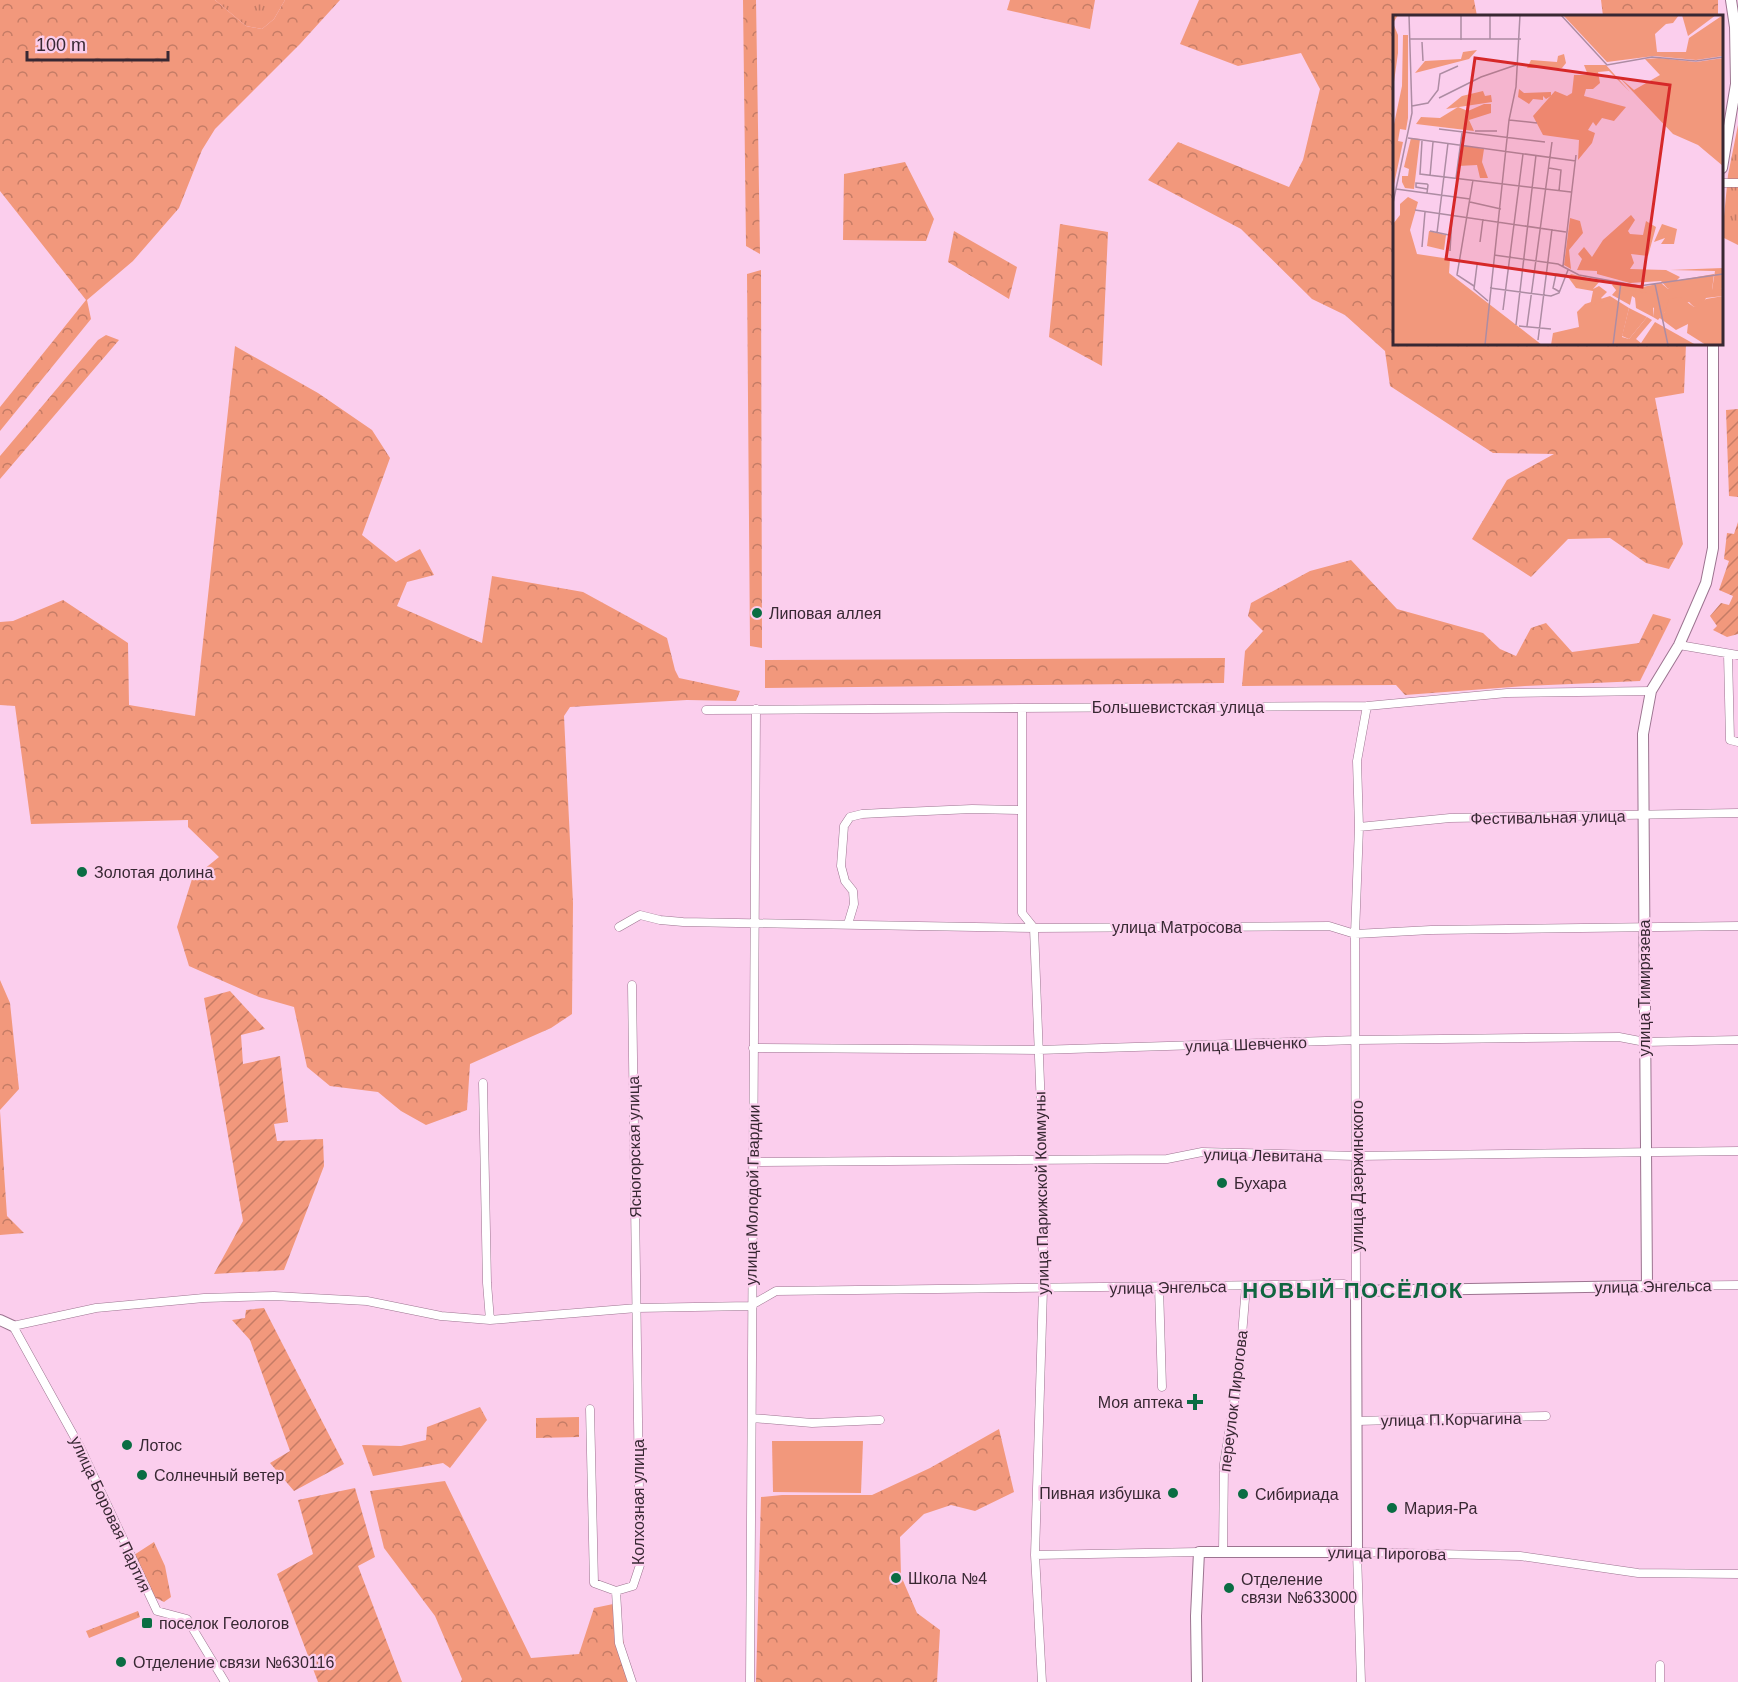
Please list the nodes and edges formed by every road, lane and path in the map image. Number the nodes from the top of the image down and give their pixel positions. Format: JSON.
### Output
{"nodes":[{"id":1,"x":1731,"y":0,"type":"edge"},
{"id":2,"x":1723,"y":162,"type":"edge"},
{"id":3,"x":1713,"y":345,"type":"edge"},
{"id":4,"x":1679,"y":645,"type":"junction"},
{"id":5,"x":1728,"y":654,"type":"junction"},
{"id":6,"x":1738,"y":655,"type":"edge"},
{"id":7,"x":1651,"y":691,"type":"junction"},
{"id":8,"x":1367,"y":706,"type":"junction"},
{"id":9,"x":1022,"y":708,"type":"junction"},
{"id":10,"x":756,"y":709,"type":"junction"},
{"id":11,"x":706,"y":710,"type":"dead end"},
{"id":12,"x":1738,"y":742,"type":"edge"},
{"id":13,"x":1022,"y":810,"type":"junction"},
{"id":14,"x":1738,"y":813,"type":"edge"},
{"id":15,"x":1643,"y":816,"type":"junction"},
{"id":16,"x":1359,"y":827,"type":"junction"},
{"id":17,"x":754,"y":922,"type":"junction"},
{"id":18,"x":848,"y":924,"type":"junction"},
{"id":19,"x":1738,"y":926,"type":"edge"},
{"id":20,"x":619,"y":927,"type":"dead end"},
{"id":21,"x":1034,"y":928,"type":"junction"},
{"id":22,"x":1644,"y":928,"type":"junction"},
{"id":23,"x":1355,"y":934,"type":"junction"},
{"id":24,"x":632,"y":985,"type":"dead end"},
{"id":25,"x":1357,"y":1040,"type":"junction"},
{"id":26,"x":1738,"y":1040,"type":"edge"},
{"id":27,"x":1645,"y":1042,"type":"junction"},
{"id":28,"x":753,"y":1048,"type":"junction"},
{"id":29,"x":1038,"y":1050,"type":"junction"},
{"id":30,"x":483,"y":1083,"type":"dead end"},
{"id":31,"x":1738,"y":1151,"type":"edge"},
{"id":32,"x":1646,"y":1154,"type":"junction"},
{"id":33,"x":1356,"y":1156,"type":"junction"},
{"id":34,"x":1043,"y":1160,"type":"junction"},
{"id":35,"x":752,"y":1162,"type":"junction"},
{"id":36,"x":1738,"y":1285,"type":"edge"},
{"id":37,"x":1246,"y":1286,"type":"junction"},
{"id":38,"x":1647,"y":1286,"type":"junction"},
{"id":39,"x":1159,"y":1287,"type":"junction"},
{"id":40,"x":1043,"y":1289,"type":"junction"},
{"id":41,"x":1356,"y":1291,"type":"junction"},
{"id":42,"x":750,"y":1306,"type":"junction"},
{"id":43,"x":637,"y":1308,"type":"junction"},
{"id":44,"x":0,"y":1320,"type":"edge"},
{"id":45,"x":490,"y":1320,"type":"junction"},
{"id":46,"x":13,"y":1326,"type":"junction"},
{"id":47,"x":1161,"y":1387,"type":"dead end"},
{"id":48,"x":590,"y":1409,"type":"dead end"},
{"id":49,"x":1546,"y":1416,"type":"dead end"},
{"id":50,"x":752,"y":1418,"type":"junction"},
{"id":51,"x":880,"y":1420,"type":"dead end"},
{"id":52,"x":1357,"y":1421,"type":"junction"},
{"id":53,"x":1199,"y":1552,"type":"junction"},
{"id":54,"x":1357,"y":1552,"type":"junction"},
{"id":55,"x":1223,"y":1553,"type":"junction"},
{"id":56,"x":1035,"y":1554,"type":"junction"},
{"id":57,"x":1738,"y":1574,"type":"edge"},
{"id":58,"x":616,"y":1591,"type":"junction"},
{"id":59,"x":1660,"y":1665,"type":"dead end"},
{"id":60,"x":225,"y":1682,"type":"edge"},
{"id":61,"x":632,"y":1682,"type":"edge"},
{"id":62,"x":750,"y":1682,"type":"edge"},
{"id":63,"x":1042,"y":1682,"type":"edge"},
{"id":64,"x":1197,"y":1682,"type":"edge"},
{"id":65,"x":1361,"y":1682,"type":"edge"},
{"id":66,"x":1660,"y":1682,"type":"edge"}],
"edges":[{"from":1,"to":2,"type":"street"},
{"from":3,"to":4,"type":"street"},
{"from":4,"to":5,"type":"street"},
{"from":4,"to":7,"type":"street"},
{"from":5,"to":6,"type":"street"},
{"from":5,"to":12,"type":"street"},
{"from":7,"to":8,"type":"street","name":"Большевистская улица"},
{"from":7,"to":15,"type":"street","name":"улица Тимирязева"},
{"from":8,"to":9,"type":"street","name":"Большевистская улица"},
{"from":8,"to":16,"type":"street","name":"улица Дзержинского"},
{"from":9,"to":10,"type":"street","name":"Большевистская улица"},
{"from":9,"to":13,"type":"street","name":"улица Парижской Коммуны"},
{"from":10,"to":11,"type":"street","name":"Большевистская улица"},
{"from":10,"to":17,"type":"street","name":"улица Молодой Гвардии"},
{"from":13,"to":18,"type":"street"},
{"from":13,"to":21,"type":"street","name":"улица Парижской Коммуны"},
{"from":14,"to":15,"type":"street","name":"Фестивальная улица"},
{"from":15,"to":16,"type":"street","name":"Фестивальная улица"},
{"from":15,"to":22,"type":"street","name":"улица Тимирязева"},
{"from":16,"to":23,"type":"street","name":"улица Дзержинского"},
{"from":17,"to":18,"type":"street","name":"улица Матросова"},
{"from":17,"to":20,"type":"street","name":"улица Матросова"},
{"from":17,"to":28,"type":"street","name":"улица Молодой Гвардии"},
{"from":18,"to":21,"type":"street","name":"улица Матросова"},
{"from":19,"to":22,"type":"street","name":"улица Матросова"},
{"from":21,"to":23,"type":"street","name":"улица Матросова"},
{"from":21,"to":29,"type":"street","name":"улица Парижской Коммуны"},
{"from":22,"to":23,"type":"street","name":"улица Матросова"},
{"from":22,"to":27,"type":"street","name":"улица Тимирязева"},
{"from":23,"to":25,"type":"street","name":"улица Дзержинского"},
{"from":24,"to":43,"type":"street","name":"Ясногорская улица"},
{"from":25,"to":27,"type":"street","name":"улица Шевченко"},
{"from":25,"to":29,"type":"street","name":"улица Шевченко"},
{"from":25,"to":33,"type":"street","name":"улица Дзержинского"},
{"from":26,"to":27,"type":"street","name":"улица Шевченко"},
{"from":27,"to":32,"type":"street","name":"улица Тимирязева"},
{"from":28,"to":29,"type":"street","name":"улица Шевченко"},
{"from":28,"to":35,"type":"street","name":"улица Молодой Гвардии"},
{"from":29,"to":34,"type":"street","name":"улица Парижской Коммуны"},
{"from":30,"to":45,"type":"street"},
{"from":31,"to":32,"type":"street","name":"улица Левитана"},
{"from":32,"to":33,"type":"street","name":"улица Левитана"},
{"from":32,"to":38,"type":"street","name":"улица Тимирязева"},
{"from":33,"to":34,"type":"street","name":"улица Левитана"},
{"from":33,"to":41,"type":"street","name":"улица Дзержинского"},
{"from":34,"to":35,"type":"street","name":"улица Левитана"},
{"from":34,"to":40,"type":"street","name":"улица Парижской Коммуны"},
{"from":35,"to":42,"type":"street","name":"улица Молодой Гвардии"},
{"from":36,"to":38,"type":"street","name":"улица Энгельса"},
{"from":37,"to":39,"type":"street","name":"улица Энгельса"},
{"from":37,"to":41,"type":"street","name":"улица Энгельса"},
{"from":37,"to":55,"type":"street","name":"переулок Пирогова"},
{"from":38,"to":41,"type":"street","name":"улица Энгельса"},
{"from":39,"to":40,"type":"street","name":"улица Энгельса"},
{"from":39,"to":47,"type":"street"},
{"from":40,"to":42,"type":"street","name":"улица Энгельса"},
{"from":40,"to":56,"type":"street","name":"улица Парижской Коммуны"},
{"from":41,"to":52,"type":"street","name":"улица Дзержинского"},
{"from":42,"to":43,"type":"street","name":"улица Энгельса"},
{"from":42,"to":50,"type":"street","name":"улица Молодой Гвардии"},
{"from":43,"to":45,"type":"street","name":"улица Энгельса"},
{"from":43,"to":58,"type":"street","name":"Колхозная улица"},
{"from":44,"to":46,"type":"street"},
{"from":45,"to":46,"type":"street","name":"улица Энгельса"},
{"from":46,"to":60,"type":"street","name":"улица Боровая Партия"},
{"from":48,"to":58,"type":"street"},
{"from":49,"to":52,"type":"street","name":"улица П.Корчагина"},
{"from":50,"to":51,"type":"street"},
{"from":50,"to":62,"type":"street","name":"улица Молодой Гвардии"},
{"from":52,"to":54,"type":"street","name":"улица Дзержинского"},
{"from":53,"to":55,"type":"street","name":"улица Пирогова"},
{"from":53,"to":56,"type":"street","name":"улица Пирогова"},
{"from":53,"to":64,"type":"street"},
{"from":54,"to":55,"type":"street","name":"улица Пирогова"},
{"from":54,"to":57,"type":"street","name":"улица Пирогова"},
{"from":54,"to":65,"type":"street","name":"улица Дзержинского"},
{"from":56,"to":63,"type":"street","name":"улица Парижской Коммуны"},
{"from":58,"to":61,"type":"street"},
{"from":59,"to":66,"type":"street"}]}
